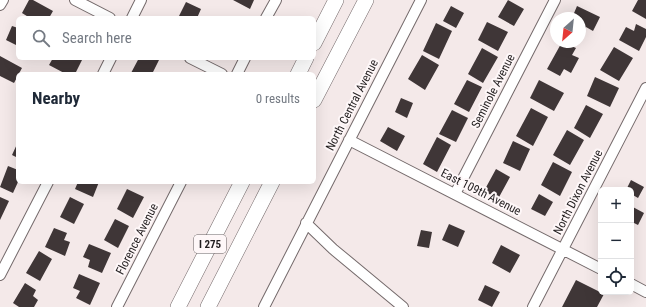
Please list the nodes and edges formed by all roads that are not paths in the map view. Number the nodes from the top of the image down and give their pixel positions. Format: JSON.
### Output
{"nodes":[{"id":1,"x":3,"y":0,"type":"edge"},
{"id":2,"x":75,"y":0,"type":"edge"},
{"id":3,"x":141,"y":0,"type":"edge"},
{"id":4,"x":276,"y":0,"type":"edge"},
{"id":5,"x":336,"y":0,"type":"edge"},
{"id":6,"x":366,"y":0,"type":"edge"},
{"id":7,"x":421,"y":0,"type":"edge"},
{"id":8,"x":555,"y":0,"type":"edge"},
{"id":9,"x":0,"y":5,"type":"edge"},
{"id":10,"x":106,"y":16,"type":"edge"},
{"id":11,"x":133,"y":16,"type":"edge"},
{"id":12,"x":267,"y":16,"type":"edge"},
{"id":13,"x":316,"y":39,"type":"edge"},
{"id":14,"x":110,"y":60,"type":"edge"},
{"id":15,"x":194,"y":60,"type":"edge"},
{"id":16,"x":244,"y":60,"type":"edge"},
{"id":17,"x":305,"y":60,"type":"edge"},
{"id":18,"x":104,"y":72,"type":"edge"},
{"id":19,"x":218,"y":72,"type":"edge"},
{"id":20,"x":238,"y":72,"type":"edge"},
{"id":21,"x":299,"y":72,"type":"edge"},
{"id":22,"x":646,"y":88,"type":"edge"},
{"id":23,"x":316,"y":96,"type":"edge"},
{"id":24,"x":349,"y":140,"type":"junction"},
{"id":25,"x":47,"y":184,"type":"edge"},
{"id":26,"x":180,"y":184,"type":"edge"},
{"id":27,"x":241,"y":184,"type":"edge"},
{"id":28,"x":271,"y":184,"type":"edge"},
{"id":29,"x":455,"y":194,"type":"junction"},
{"id":30,"x":306,"y":223,"type":"junction"},
{"id":31,"x":563,"y":249,"type":"junction"},
{"id":32,"x":598,"y":266,"type":"edge"},
{"id":33,"x":0,"y":275,"type":"edge"},
{"id":34,"x":634,"y":286,"type":"edge"},
{"id":35,"x":646,"y":292,"type":"edge"},
{"id":36,"x":117,"y":307,"type":"edge"},
{"id":37,"x":178,"y":307,"type":"edge"},
{"id":38,"x":208,"y":307,"type":"edge"},
{"id":39,"x":264,"y":307,"type":"edge"},
{"id":40,"x":403,"y":307,"type":"edge"},
{"id":41,"x":533,"y":307,"type":"edge"}],
"edges":[{"from":1,"to":9,"type":"street"},
{"from":2,"to":10,"type":"street"},
{"from":3,"to":11,"type":"street"},
{"from":4,"to":12,"type":"street"},
{"from":5,"to":13,"type":"highway"},
{"from":6,"to":23,"type":"highway"},
{"from":7,"to":24,"type":"street","name":"North Central Avenue"},
{"from":8,"to":29,"type":"street","name":"Seminole Avenue"},
{"from":14,"to":18,"type":"street"},
{"from":15,"to":19,"type":"street"},
{"from":16,"to":20,"type":"street"},
{"from":17,"to":21,"type":"highway"},
{"from":22,"to":31,"type":"street","name":"North Dixon Avenue"},
{"from":24,"to":29,"type":"street","name":"East 109th Avenue"},
{"from":24,"to":30,"type":"street","name":"North Central Avenue"},
{"from":25,"to":33,"type":"street"},
{"from":26,"to":36,"type":"street","name":"Florence Avenue"},
{"from":27,"to":37,"type":"highway","number":"I 275"},
{"from":28,"to":38,"type":"highway","number":"I 275"},
{"from":29,"to":31,"type":"street","name":"East 109th Avenue"},
{"from":30,"to":39,"type":"street","name":"North Central Avenue"},
{"from":30,"to":40,"type":"street"},
{"from":31,"to":32,"type":"street","name":"East 109th Avenue"},
{"from":31,"to":41,"type":"street","name":"North Dixon Avenue"},
{"from":34,"to":35,"type":"street"}]}
